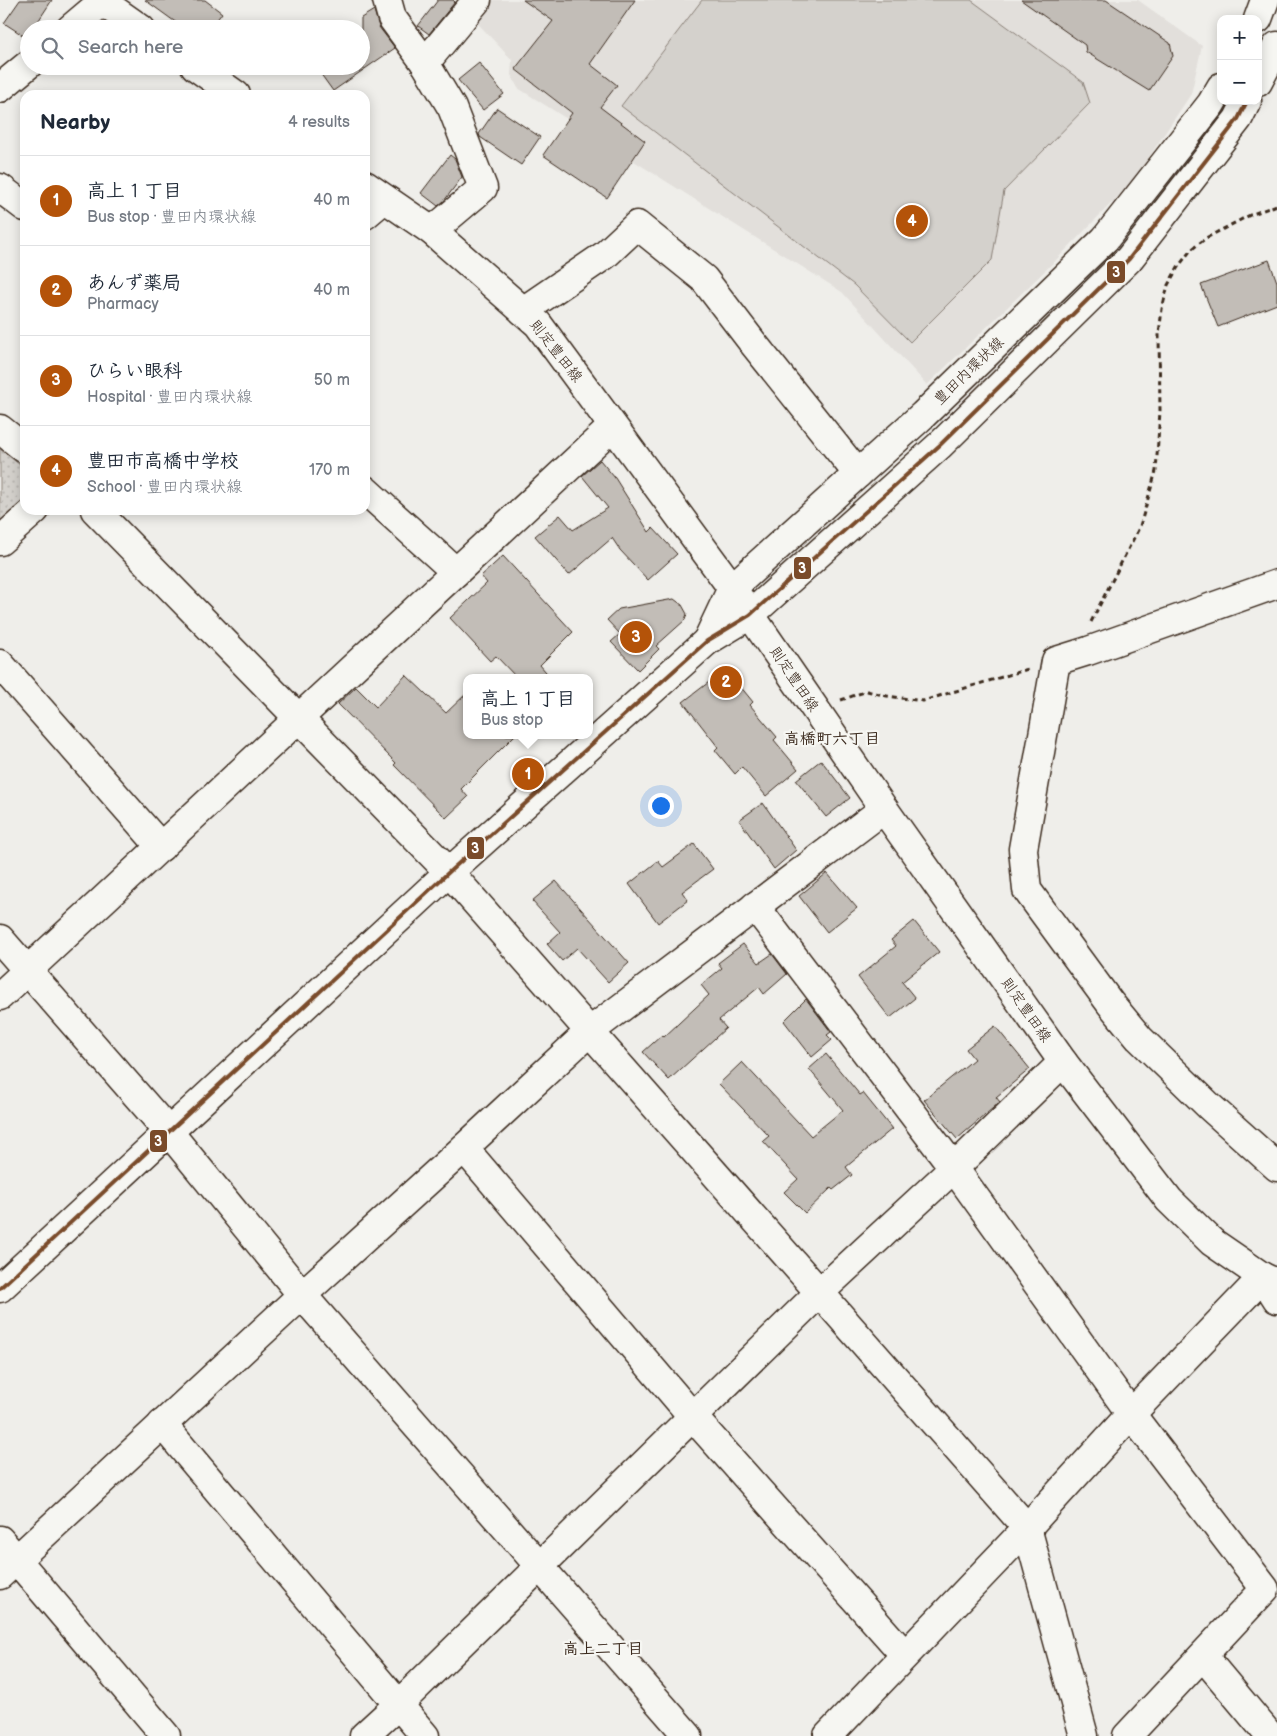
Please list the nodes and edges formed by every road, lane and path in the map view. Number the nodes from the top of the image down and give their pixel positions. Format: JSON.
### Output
{"nodes":[{"id":1,"x":387,"y":0,"type":"edge"},
{"id":2,"x":477,"y":0,"type":"edge"},
{"id":3,"x":1265,"y":0,"type":"edge"},
{"id":4,"x":101,"y":1,"type":"edge"},
{"id":5,"x":1259,"y":15,"type":"edge"},
{"id":6,"x":80,"y":20,"type":"edge"},
{"id":7,"x":128,"y":20,"type":"edge"},
{"id":8,"x":1277,"y":46,"type":"edge"},
{"id":9,"x":425,"y":63,"type":"junction"},
{"id":10,"x":20,"y":71,"type":"edge"},
{"id":11,"x":1262,"y":74,"type":"edge"},
{"id":12,"x":208,"y":75,"type":"edge"},
{"id":13,"x":0,"y":88,"type":"edge"},
{"id":14,"x":229,"y":90,"type":"edge"},
{"id":15,"x":1217,"y":94,"type":"edge"},
{"id":16,"x":1245,"y":105,"type":"edge"},
{"id":17,"x":0,"y":188,"type":"edge"},
{"id":18,"x":371,"y":200,"type":"edge"},
{"id":19,"x":20,"y":203,"type":"edge"},
{"id":20,"x":1277,"y":205,"type":"edge"},
{"id":21,"x":432,"y":232,"type":"junction"},
{"id":22,"x":523,"y":311,"type":"junction"},
{"id":23,"x":612,"y":427,"type":"junction"},
{"id":24,"x":0,"y":429,"type":"edge"},
{"id":25,"x":20,"y":445,"type":"edge"},
{"id":26,"x":858,"y":474,"type":"junction"},
{"id":27,"x":370,"y":495,"type":"edge"},
{"id":28,"x":30,"y":515,"type":"edge"},
{"id":29,"x":100,"y":515,"type":"edge"},
{"id":30,"x":0,"y":541,"type":"edge"},
{"id":31,"x":456,"y":572,"type":"junction"},
{"id":32,"x":1277,"y":584,"type":"edge"},
{"id":33,"x":732,"y":588,"type":"junction"},
{"id":34,"x":750,"y":615,"type":"junction"},
{"id":35,"x":706,"y":641,"type":"junction"},
{"id":36,"x":1088,"y":651,"type":"junction"},
{"id":37,"x":1056,"y":661,"type":"junction"},
{"id":38,"x":0,"y":664,"type":"edge"},
{"id":39,"x":814,"y":708,"type":"junction"},
{"id":40,"x":299,"y":719,"type":"junction"},
{"id":41,"x":884,"y":809,"type":"junction"},
{"id":42,"x":161,"y":847,"type":"junction"},
{"id":43,"x":449,"y":872,"type":"junction"},
{"id":44,"x":755,"y":906,"type":"junction"},
{"id":45,"x":0,"y":939,"type":"edge"},
{"id":46,"x":27,"y":970,"type":"junction"},
{"id":47,"x":0,"y":996,"type":"edge"},
{"id":48,"x":589,"y":1032,"type":"junction"},
{"id":49,"x":1063,"y":1062,"type":"junction"},
{"id":50,"x":168,"y":1131,"type":"junction"},
{"id":51,"x":464,"y":1148,"type":"junction"},
{"id":52,"x":1277,"y":1167,"type":"edge"},
{"id":53,"x":954,"y":1168,"type":"junction"},
{"id":54,"x":1270,"y":1280,"type":"edge"},
{"id":55,"x":0,"y":1288,"type":"edge"},
{"id":56,"x":819,"y":1293,"type":"junction"},
{"id":57,"x":302,"y":1295,"type":"junction"},
{"id":58,"x":1277,"y":1299,"type":"edge"},
{"id":59,"x":1131,"y":1414,"type":"junction"},
{"id":60,"x":694,"y":1417,"type":"junction"},
{"id":61,"x":162,"y":1424,"type":"junction"},
{"id":62,"x":1027,"y":1528,"type":"junction"},
{"id":63,"x":5,"y":1558,"type":"edge"},
{"id":64,"x":540,"y":1565,"type":"junction"},
{"id":65,"x":1271,"y":1596,"type":"edge"},
{"id":66,"x":904,"y":1654,"type":"junction"},
{"id":67,"x":1204,"y":1656,"type":"junction"},
{"id":68,"x":399,"y":1704,"type":"junction"},
{"id":69,"x":166,"y":1736,"type":"edge"},
{"id":70,"x":364,"y":1736,"type":"edge"},
{"id":71,"x":425,"y":1736,"type":"edge"},
{"id":72,"x":688,"y":1736,"type":"edge"},
{"id":73,"x":828,"y":1736,"type":"edge"},
{"id":74,"x":1084,"y":1736,"type":"edge"},
{"id":75,"x":1127,"y":1736,"type":"edge"},
{"id":76,"x":1270,"y":1736,"type":"edge"}],
"edges":[{"from":1,"to":9,"type":"street"},
{"from":2,"to":9,"type":"street"},
{"from":3,"to":5,"type":"street"},
{"from":4,"to":6,"type":"street"},
{"from":4,"to":7,"type":"street"},
{"from":8,"to":11,"type":"street"},
{"from":9,"to":21,"type":"street"},
{"from":10,"to":13,"type":"street"},
{"from":12,"to":14,"type":"street"},
{"from":15,"to":26,"type":"street","name":"豊田内環状線"},
{"from":16,"to":34,"type":"street","name":"豊田内環状線"},
{"from":17,"to":19,"type":"street"},
{"from":18,"to":21,"type":"street","name":"則定豊田線"},
{"from":20,"to":36,"type":"path"},
{"from":21,"to":22,"type":"street","name":"則定豊田線"},
{"from":22,"to":23,"type":"street","name":"則定豊田線"},
{"from":22,"to":26,"type":"street"},
{"from":23,"to":31,"type":"street"},
{"from":23,"to":33,"type":"street","name":"則定豊田線"},
{"from":24,"to":25,"type":"street"},
{"from":26,"to":33,"type":"street","name":"豊田内環状線"},
{"from":27,"to":31,"type":"street"},
{"from":28,"to":30,"type":"street"},
{"from":29,"to":40,"type":"street"},
{"from":31,"to":40,"type":"street"},
{"from":32,"to":36,"type":"street"},
{"from":33,"to":34,"type":"street","name":"則定豊田線"},
{"from":33,"to":35,"type":"street","name":"豊田内環状線"},
{"from":34,"to":35,"type":"street","name":"豊田内環状線"},
{"from":34,"to":39,"type":"street","name":"則定豊田線"},
{"from":35,"to":43,"type":"street","name":"豊田内環状線"},
{"from":36,"to":37,"type":"street"},
{"from":37,"to":39,"type":"path"},
{"from":37,"to":52,"type":"street"},
{"from":38,"to":42,"type":"street"},
{"from":39,"to":41,"type":"street","name":"則定豊田線"},
{"from":40,"to":42,"type":"street"},
{"from":40,"to":43,"type":"street"},
{"from":41,"to":44,"type":"street"},
{"from":41,"to":49,"type":"street","name":"則定豊田線"},
{"from":42,"to":46,"type":"street"},
{"from":43,"to":48,"type":"street"},
{"from":43,"to":50,"type":"street","name":"豊田内環状線"},
{"from":44,"to":48,"type":"street"},
{"from":44,"to":53,"type":"street"},
{"from":45,"to":46,"type":"street"},
{"from":46,"to":47,"type":"street"},
{"from":46,"to":50,"type":"street"},
{"from":48,"to":51,"type":"street"},
{"from":48,"to":56,"type":"street"},
{"from":49,"to":53,"type":"street"},
{"from":49,"to":54,"type":"street","name":"則定豊田線"},
{"from":50,"to":55,"type":"street","name":"豊田内環状線"},
{"from":50,"to":57,"type":"street"},
{"from":51,"to":57,"type":"street"},
{"from":51,"to":60,"type":"street"},
{"from":53,"to":56,"type":"street"},
{"from":53,"to":59,"type":"street"},
{"from":54,"to":58,"type":"street"},
{"from":54,"to":59,"type":"street"},
{"from":56,"to":60,"type":"street"},
{"from":56,"to":62,"type":"street"},
{"from":57,"to":61,"type":"street"},
{"from":57,"to":64,"type":"street"},
{"from":59,"to":62,"type":"street"},
{"from":59,"to":65,"type":"street"},
{"from":60,"to":64,"type":"street"},
{"from":60,"to":66,"type":"street"},
{"from":61,"to":63,"type":"street"},
{"from":61,"to":68,"type":"street"},
{"from":62,"to":66,"type":"street"},
{"from":62,"to":74,"type":"street"},
{"from":63,"to":69,"type":"street"},
{"from":64,"to":68,"type":"street"},
{"from":64,"to":72,"type":"street"},
{"from":65,"to":67,"type":"street"},
{"from":66,"to":73,"type":"street"},
{"from":67,"to":75,"type":"street"},
{"from":67,"to":76,"type":"street"},
{"from":68,"to":70,"type":"street"},
{"from":68,"to":71,"type":"street"}]}
